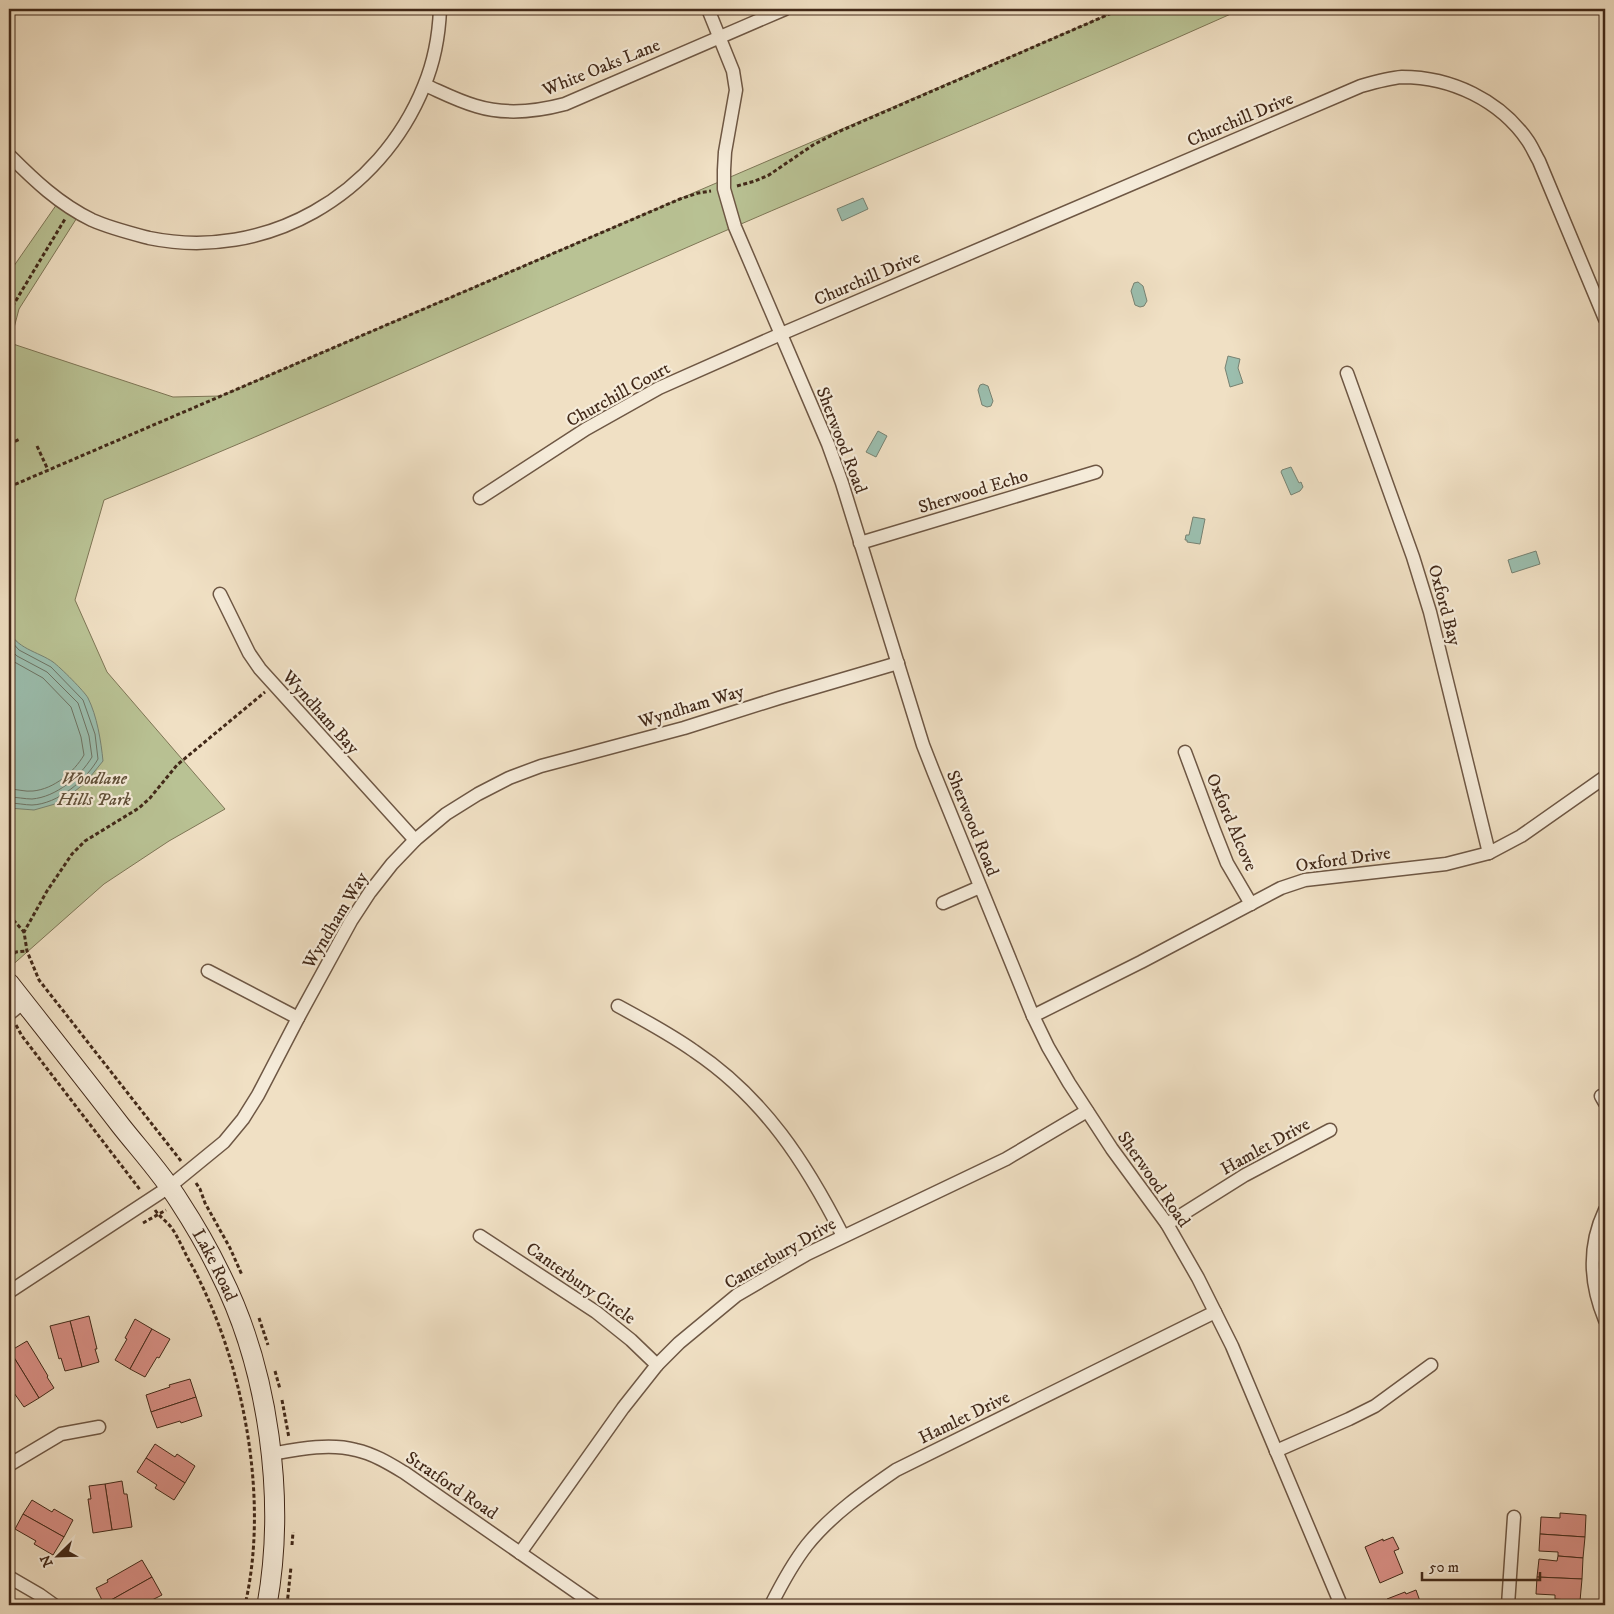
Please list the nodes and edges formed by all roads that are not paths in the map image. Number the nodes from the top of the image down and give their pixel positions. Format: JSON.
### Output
{"nodes":[{"id":1,"x":440,"y":9,"type":"edge"},
{"id":2,"x":708,"y":9,"type":"edge"},
{"id":3,"x":785,"y":9,"type":"edge"},
{"id":4,"x":720,"y":37,"type":"junction"},
{"id":5,"x":425,"y":85,"type":"junction"},
{"id":6,"x":9,"y":155,"type":"edge"},
{"id":7,"x":1605,"y":318,"type":"edge"},
{"id":8,"x":781,"y":334,"type":"junction"},
{"id":9,"x":1347,"y":373,"type":"dead end"},
{"id":10,"x":1096,"y":472,"type":"dead end"},
{"id":11,"x":480,"y":498,"type":"dead end"},
{"id":12,"x":860,"y":543,"type":"junction"},
{"id":13,"x":220,"y":594,"type":"dead end"},
{"id":14,"x":898,"y":663,"type":"junction"},
{"id":15,"x":1185,"y":752,"type":"dead end"},
{"id":16,"x":1605,"y":777,"type":"edge"},
{"id":17,"x":415,"y":840,"type":"junction"},
{"id":18,"x":1488,"y":853,"type":"junction"},
{"id":19,"x":980,"y":887,"type":"junction"},
{"id":20,"x":943,"y":903,"type":"dead end"},
{"id":21,"x":1251,"y":904,"type":"junction"},
{"id":22,"x":208,"y":971,"type":"dead end"},
{"id":23,"x":9,"y":982,"type":"edge"},
{"id":24,"x":618,"y":1006,"type":"dead end"},
{"id":25,"x":14,"y":1010,"type":"edge"},
{"id":26,"x":1033,"y":1016,"type":"junction"},
{"id":27,"x":298,"y":1018,"type":"junction"},
{"id":28,"x":1087,"y":1111,"type":"junction"},
{"id":29,"x":1330,"y":1130,"type":"dead end"},
{"id":30,"x":169,"y":1187,"type":"junction"},
{"id":31,"x":1605,"y":1210,"type":"edge"},
{"id":32,"x":1167,"y":1224,"type":"junction"},
{"id":33,"x":480,"y":1236,"type":"dead end"},
{"id":34,"x":844,"y":1236,"type":"junction"},
{"id":35,"x":9,"y":1292,"type":"edge"},
{"id":36,"x":1215,"y":1312,"type":"junction"},
{"id":37,"x":1605,"y":1320,"type":"edge"},
{"id":38,"x":657,"y":1365,"type":"junction"},
{"id":39,"x":1432,"y":1365,"type":"dead end"},
{"id":40,"x":98,"y":1427,"type":"dead end"},
{"id":41,"x":1276,"y":1451,"type":"junction"},
{"id":42,"x":271,"y":1454,"type":"junction"},
{"id":43,"x":9,"y":1465,"type":"edge"},
{"id":44,"x":1514,"y":1517,"type":"dead end"},
{"id":45,"x":520,"y":1553,"type":"junction"},
{"id":46,"x":9,"y":1577,"type":"edge"},
{"id":47,"x":54,"y":1605,"type":"edge"},
{"id":48,"x":267,"y":1605,"type":"edge"},
{"id":49,"x":596,"y":1605,"type":"edge"},
{"id":50,"x":771,"y":1605,"type":"edge"},
{"id":51,"x":1341,"y":1605,"type":"edge"},
{"id":52,"x":1508,"y":1605,"type":"edge"}],
"edges":[{"from":1,"to":5,"type":"street"},
{"from":2,"to":4,"type":"street","name":"Sherwood Road"},
{"from":3,"to":4,"type":"street","name":"White Oaks Lane"},
{"from":4,"to":5,"type":"street","name":"White Oaks Lane"},
{"from":4,"to":8,"type":"street","name":"Sherwood Road"},
{"from":5,"to":6,"type":"street"},
{"from":7,"to":8,"type":"street","name":"Churchill Drive"},
{"from":8,"to":11,"type":"street","name":"Churchill Court"},
{"from":8,"to":12,"type":"street","name":"Sherwood Road"},
{"from":9,"to":18,"type":"street","name":"Oxford Bay"},
{"from":10,"to":12,"type":"street","name":"Sherwood Echo"},
{"from":12,"to":14,"type":"street","name":"Sherwood Road"},
{"from":13,"to":17,"type":"street","name":"Wyndham Bay"},
{"from":14,"to":17,"type":"street","name":"Wyndham Way"},
{"from":14,"to":19,"type":"street","name":"Sherwood Road"},
{"from":15,"to":21,"type":"street","name":"Oxford Alcove"},
{"from":16,"to":18,"type":"street","name":"Oxford Drive"},
{"from":17,"to":27,"type":"street","name":"Wyndham Way"},
{"from":18,"to":21,"type":"street","name":"Oxford Drive"},
{"from":19,"to":20,"type":"street"},
{"from":19,"to":26,"type":"street","name":"Sherwood Road"},
{"from":21,"to":26,"type":"street","name":"Oxford Drive"},
{"from":22,"to":27,"type":"street"},
{"from":23,"to":25,"type":"street","name":"Lake Road"},
{"from":24,"to":34,"type":"street"},
{"from":25,"to":30,"type":"street","name":"Lake Road"},
{"from":26,"to":28,"type":"street","name":"Sherwood Road"},
{"from":27,"to":30,"type":"street","name":"Wyndham Way"},
{"from":28,"to":32,"type":"street","name":"Sherwood Road"},
{"from":28,"to":34,"type":"street","name":"Canterbury Drive"},
{"from":29,"to":32,"type":"street","name":"Hamlet Drive"},
{"from":30,"to":35,"type":"street","name":"Wyndham Way"},
{"from":30,"to":42,"type":"street","name":"Lake Road"},
{"from":31,"to":37,"type":"street"},
{"from":32,"to":36,"type":"street","name":"Sherwood Road"},
{"from":33,"to":38,"type":"street","name":"Canterbury Circle"},
{"from":34,"to":38,"type":"street","name":"Canterbury Drive"},
{"from":36,"to":41,"type":"street","name":"Sherwood Road"},
{"from":36,"to":50,"type":"street","name":"Hamlet Drive"},
{"from":38,"to":45,"type":"street","name":"Canterbury Drive"},
{"from":39,"to":41,"type":"street"},
{"from":40,"to":43,"type":"street"},
{"from":41,"to":51,"type":"street","name":"Sherwood Road"},
{"from":42,"to":45,"type":"street","name":"Stratford Road"},
{"from":42,"to":48,"type":"street","name":"Lake Road"},
{"from":44,"to":52,"type":"street"},
{"from":45,"to":49,"type":"street","name":"Stratford Road"},
{"from":46,"to":47,"type":"street"}]}
